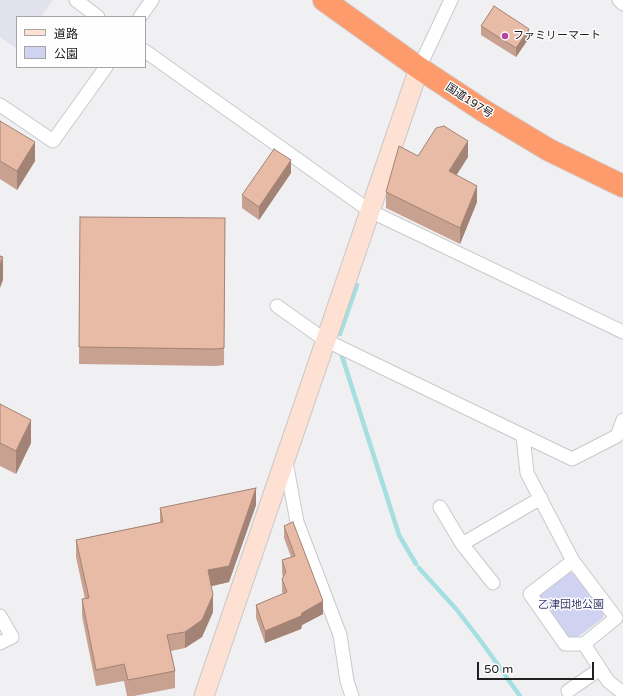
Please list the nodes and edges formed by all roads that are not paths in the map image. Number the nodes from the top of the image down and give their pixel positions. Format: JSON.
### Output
{"nodes":[{"id":1,"x":76,"y":0,"type":"edge"},
{"id":2,"x":152,"y":0,"type":"edge"},
{"id":3,"x":324,"y":0,"type":"edge"},
{"id":4,"x":451,"y":0,"type":"edge"},
{"id":5,"x":619,"y":0,"type":"edge"},
{"id":6,"x":623,"y":4,"type":"edge"},
{"id":7,"x":97,"y":16,"type":"edge"},
{"id":8,"x":141,"y":16,"type":"edge"},
{"id":9,"x":146,"y":52,"type":"edge"},
{"id":10,"x":105,"y":68,"type":"edge"},
{"id":11,"x":419,"y":68,"type":"junction"},
{"id":12,"x":0,"y":105,"type":"edge"},
{"id":13,"x":623,"y":186,"type":"edge"},
{"id":14,"x":370,"y":210,"type":"junction"},
{"id":15,"x":277,"y":306,"type":"dead end"},
{"id":16,"x":623,"y":332,"type":"edge"},
{"id":17,"x":325,"y":340,"type":"junction"},
{"id":18,"x":623,"y":420,"type":"edge"},
{"id":19,"x":524,"y":436,"type":"junction"},
{"id":20,"x":285,"y":458,"type":"junction"},
{"id":21,"x":541,"y":498,"type":"junction"},
{"id":22,"x":440,"y":507,"type":"dead end"},
{"id":23,"x":462,"y":544,"type":"junction"},
{"id":24,"x":573,"y":561,"type":"junction"},
{"id":25,"x":492,"y":583,"type":"dead end"},
{"id":26,"x":619,"y":615,"type":"edge"},
{"id":27,"x":0,"y":616,"type":"edge"},
{"id":28,"x":0,"y":643,"type":"edge"},
{"id":29,"x":584,"y":644,"type":"junction"},
{"id":30,"x":600,"y":669,"type":"junction"},
{"id":31,"x":568,"y":691,"type":"dead end"},
{"id":32,"x":623,"y":693,"type":"edge"},
{"id":33,"x":204,"y":696,"type":"edge"},
{"id":34,"x":352,"y":696,"type":"edge"}],
"edges":[{"from":1,"to":7,"type":"street"},
{"from":2,"to":8,"type":"street"},
{"from":3,"to":11,"type":"highway","name":"国道197号"},
{"from":4,"to":11,"type":"street"},
{"from":5,"to":6,"type":"street"},
{"from":9,"to":14,"type":"street"},
{"from":10,"to":12,"type":"street"},
{"from":11,"to":13,"type":"highway","name":"国道197号"},
{"from":11,"to":14,"type":"street"},
{"from":14,"to":16,"type":"street"},
{"from":14,"to":17,"type":"street"},
{"from":15,"to":17,"type":"street"},
{"from":17,"to":19,"type":"street"},
{"from":17,"to":20,"type":"street"},
{"from":18,"to":19,"type":"street"},
{"from":19,"to":21,"type":"street"},
{"from":20,"to":33,"type":"street"},
{"from":20,"to":34,"type":"street"},
{"from":21,"to":23,"type":"street"},
{"from":21,"to":24,"type":"street"},
{"from":22,"to":23,"type":"street"},
{"from":23,"to":25,"type":"street"},
{"from":24,"to":26,"type":"street"},
{"from":24,"to":29,"type":"street"},
{"from":26,"to":29,"type":"street"},
{"from":27,"to":28,"type":"street"},
{"from":29,"to":30,"type":"street"},
{"from":30,"to":31,"type":"street"},
{"from":30,"to":32,"type":"street"}]}
